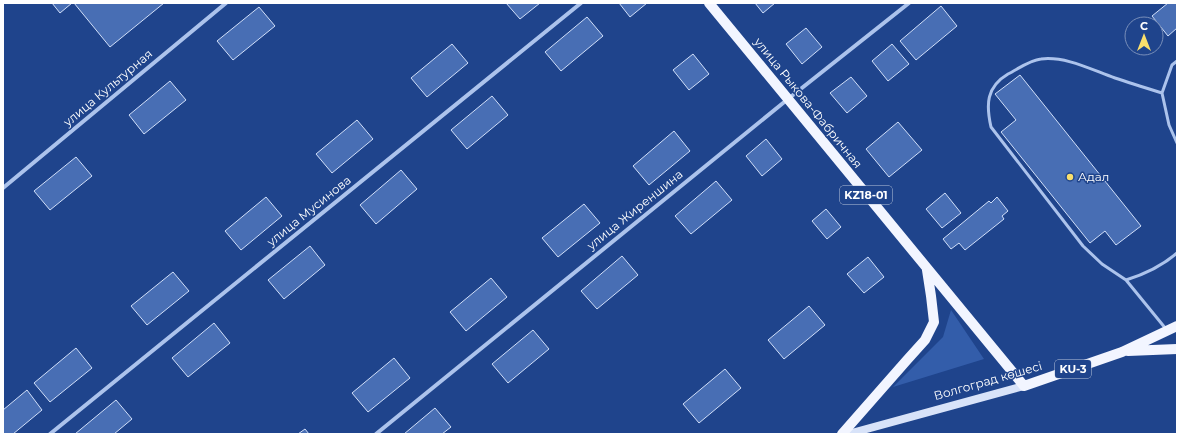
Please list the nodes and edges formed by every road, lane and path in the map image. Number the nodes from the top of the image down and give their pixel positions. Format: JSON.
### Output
{"nodes":[{"id":1,"x":226,"y":3,"type":"edge"},
{"id":2,"x":581,"y":3,"type":"edge"},
{"id":3,"x":709,"y":3,"type":"edge"},
{"id":4,"x":909,"y":3,"type":"edge"},
{"id":5,"x":1177,"y":61,"type":"edge"},
{"id":6,"x":1162,"y":93,"type":"junction"},
{"id":7,"x":788,"y":98,"type":"junction"},
{"id":8,"x":1177,"y":131,"type":"edge"},
{"id":9,"x":1173,"y":134,"type":"junction"},
{"id":10,"x":1177,"y":143,"type":"edge"},
{"id":11,"x":3,"y":188,"type":"edge"},
{"id":12,"x":1177,"y":253,"type":"edge"},
{"id":13,"x":926,"y":268,"type":"junction"},
{"id":14,"x":1126,"y":280,"type":"junction"},
{"id":15,"x":1172,"y":328,"type":"edge"},
{"id":16,"x":1177,"y":349,"type":"edge"},
{"id":17,"x":1122,"y":352,"type":"junction"},
{"id":18,"x":1024,"y":386,"type":"junction"},
{"id":19,"x":50,"y":434,"type":"edge"},
{"id":20,"x":376,"y":434,"type":"edge"},
{"id":21,"x":842,"y":434,"type":"edge"},
{"id":22,"x":848,"y":434,"type":"edge"}],
"edges":[{"from":1,"to":11,"type":"street","name":"улица Культурная"},
{"from":2,"to":19,"type":"street","name":"улица Мусинова"},
{"from":3,"to":7,"type":"main road","name":"улица Рыкова-Фабричная","number":"KZ18-01"},
{"from":4,"to":7,"type":"street","name":"улица Жиреншина"},
{"from":5,"to":6,"type":"lane"},
{"from":6,"to":9,"type":"lane"},
{"from":6,"to":14,"type":"lane"},
{"from":7,"to":13,"type":"main road","name":"улица Рыкова-Фабричная","number":"KZ18-01"},
{"from":7,"to":20,"type":"street","name":"улица Жиреншина"},
{"from":8,"to":9,"type":"lane"},
{"from":9,"to":10,"type":"lane"},
{"from":12,"to":14,"type":"lane"},
{"from":13,"to":18,"type":"main road","name":"улица Рыкова-Фабричная","number":"KZ18-01"},
{"from":13,"to":21,"type":"main road"},
{"from":14,"to":15,"type":"lane"},
{"from":15,"to":17,"type":"main road","name":"Волгоград көшесі","number":"KU-3"},
{"from":16,"to":17,"type":"main road"},
{"from":17,"to":18,"type":"main road","name":"Волгоград көшесі","number":"KU-3"},
{"from":18,"to":22,"type":"main road","name":"Волгоград көшесі","number":"KU-3"}]}
